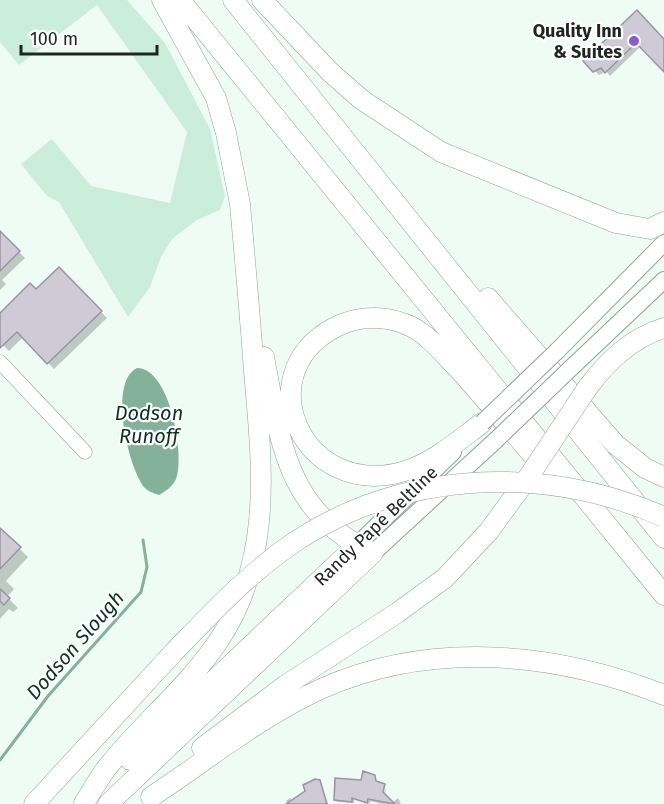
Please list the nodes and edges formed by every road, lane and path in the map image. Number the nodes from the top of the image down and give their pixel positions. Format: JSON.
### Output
{"nodes":[{"id":1,"x":162,"y":0,"type":"edge"},
{"id":2,"x":180,"y":0,"type":"edge"},
{"id":3,"x":233,"y":0,"type":"edge"},
{"id":4,"x":262,"y":0,"type":"edge"},
{"id":5,"x":408,"y":216,"type":"junction"},
{"id":6,"x":664,"y":222,"type":"edge"},
{"id":7,"x":664,"y":243,"type":"edge"},
{"id":8,"x":246,"y":269,"type":"junction"},
{"id":9,"x":664,"y":280,"type":"edge"},
{"id":10,"x":664,"y":328,"type":"edge"},
{"id":11,"x":0,"y":362,"type":"edge"},
{"id":12,"x":482,"y":423,"type":"junction"},
{"id":13,"x":85,"y":452,"type":"dead end"},
{"id":14,"x":664,"y":477,"type":"edge"},
{"id":15,"x":598,"y":513,"type":"junction"},
{"id":16,"x":664,"y":517,"type":"edge"},
{"id":17,"x":664,"y":537,"type":"edge"},
{"id":18,"x":365,"y":549,"type":"junction"},
{"id":19,"x":664,"y":595,"type":"edge"},
{"id":20,"x":664,"y":695,"type":"edge"},
{"id":21,"x":147,"y":801,"type":"edge"},
{"id":22,"x":34,"y":804,"type":"edge"},
{"id":23,"x":84,"y":804,"type":"edge"},
{"id":24,"x":108,"y":804,"type":"edge"}],
"edges":[{"from":1,"to":8,"type":"highway"},
{"from":2,"to":15,"type":"highway"},
{"from":3,"to":5,"type":"highway"},
{"from":4,"to":6,"type":"highway"},
{"from":5,"to":14,"type":"highway"},
{"from":5,"to":17,"type":"highway"},
{"from":7,"to":12,"type":"main road","name":"Randy Papé Beltline","bridge":true},
{"from":8,"to":18,"type":"highway"},
{"from":8,"to":23,"type":"highway"},
{"from":9,"to":18,"type":"main road","name":"Randy Papé Beltline","bridge":true},
{"from":10,"to":21,"type":"highway","bridge":true},
{"from":11,"to":13,"type":"street"},
{"from":12,"to":15,"type":"highway"},
{"from":12,"to":18,"type":"main road","name":"Randy Papé Beltline"},
{"from":15,"to":19,"type":"highway"},
{"from":16,"to":22,"type":"highway","bridge":true},
{"from":18,"to":23,"type":"highway","name":"Randy Papé Beltline"},
{"from":18,"to":24,"type":"highway","name":"Randy Papé Beltline"},
{"from":20,"to":21,"type":"highway"}]}
